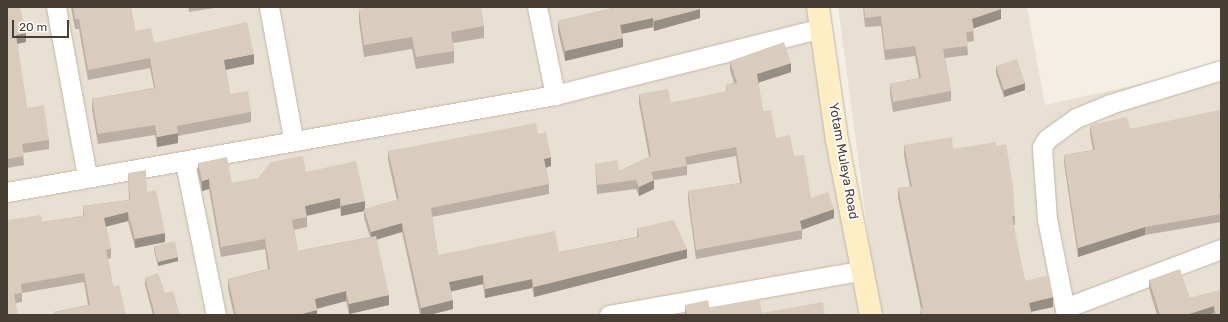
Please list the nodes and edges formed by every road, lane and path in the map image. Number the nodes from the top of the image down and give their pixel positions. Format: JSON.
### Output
{"nodes":[{"id":1,"x":56,"y":7,"type":"edge"},
{"id":2,"x":269,"y":7,"type":"edge"},
{"id":3,"x":537,"y":7,"type":"edge"},
{"id":4,"x":820,"y":17,"type":"edge"},
{"id":5,"x":1221,"y":70,"type":"edge"},
{"id":6,"x":555,"y":95,"type":"junction"},
{"id":7,"x":293,"y":138,"type":"junction"},
{"id":8,"x":185,"y":163,"type":"junction"},
{"id":9,"x":87,"y":176,"type":"junction"},
{"id":10,"x":7,"y":192,"type":"edge"},
{"id":11,"x":1221,"y":249,"type":"edge"},
{"id":12,"x":863,"y":270,"type":"junction"},
{"id":13,"x":1066,"y":311,"type":"edge"},
{"id":14,"x":216,"y":315,"type":"edge"},
{"id":15,"x":609,"y":315,"type":"edge"},
{"id":16,"x":871,"y":315,"type":"edge"}],
"edges":[{"from":1,"to":9,"type":"street"},
{"from":2,"to":7,"type":"street"},
{"from":3,"to":6,"type":"street"},
{"from":4,"to":6,"type":"street"},
{"from":4,"to":12,"type":"street","name":"Yotam Muleya Road"},
{"from":5,"to":13,"type":"street"},
{"from":6,"to":7,"type":"street"},
{"from":7,"to":8,"type":"street"},
{"from":8,"to":9,"type":"street"},
{"from":8,"to":14,"type":"street"},
{"from":9,"to":10,"type":"street"},
{"from":11,"to":13,"type":"street"},
{"from":12,"to":15,"type":"street"},
{"from":12,"to":16,"type":"street","name":"Yotam Muleya Road"}]}
